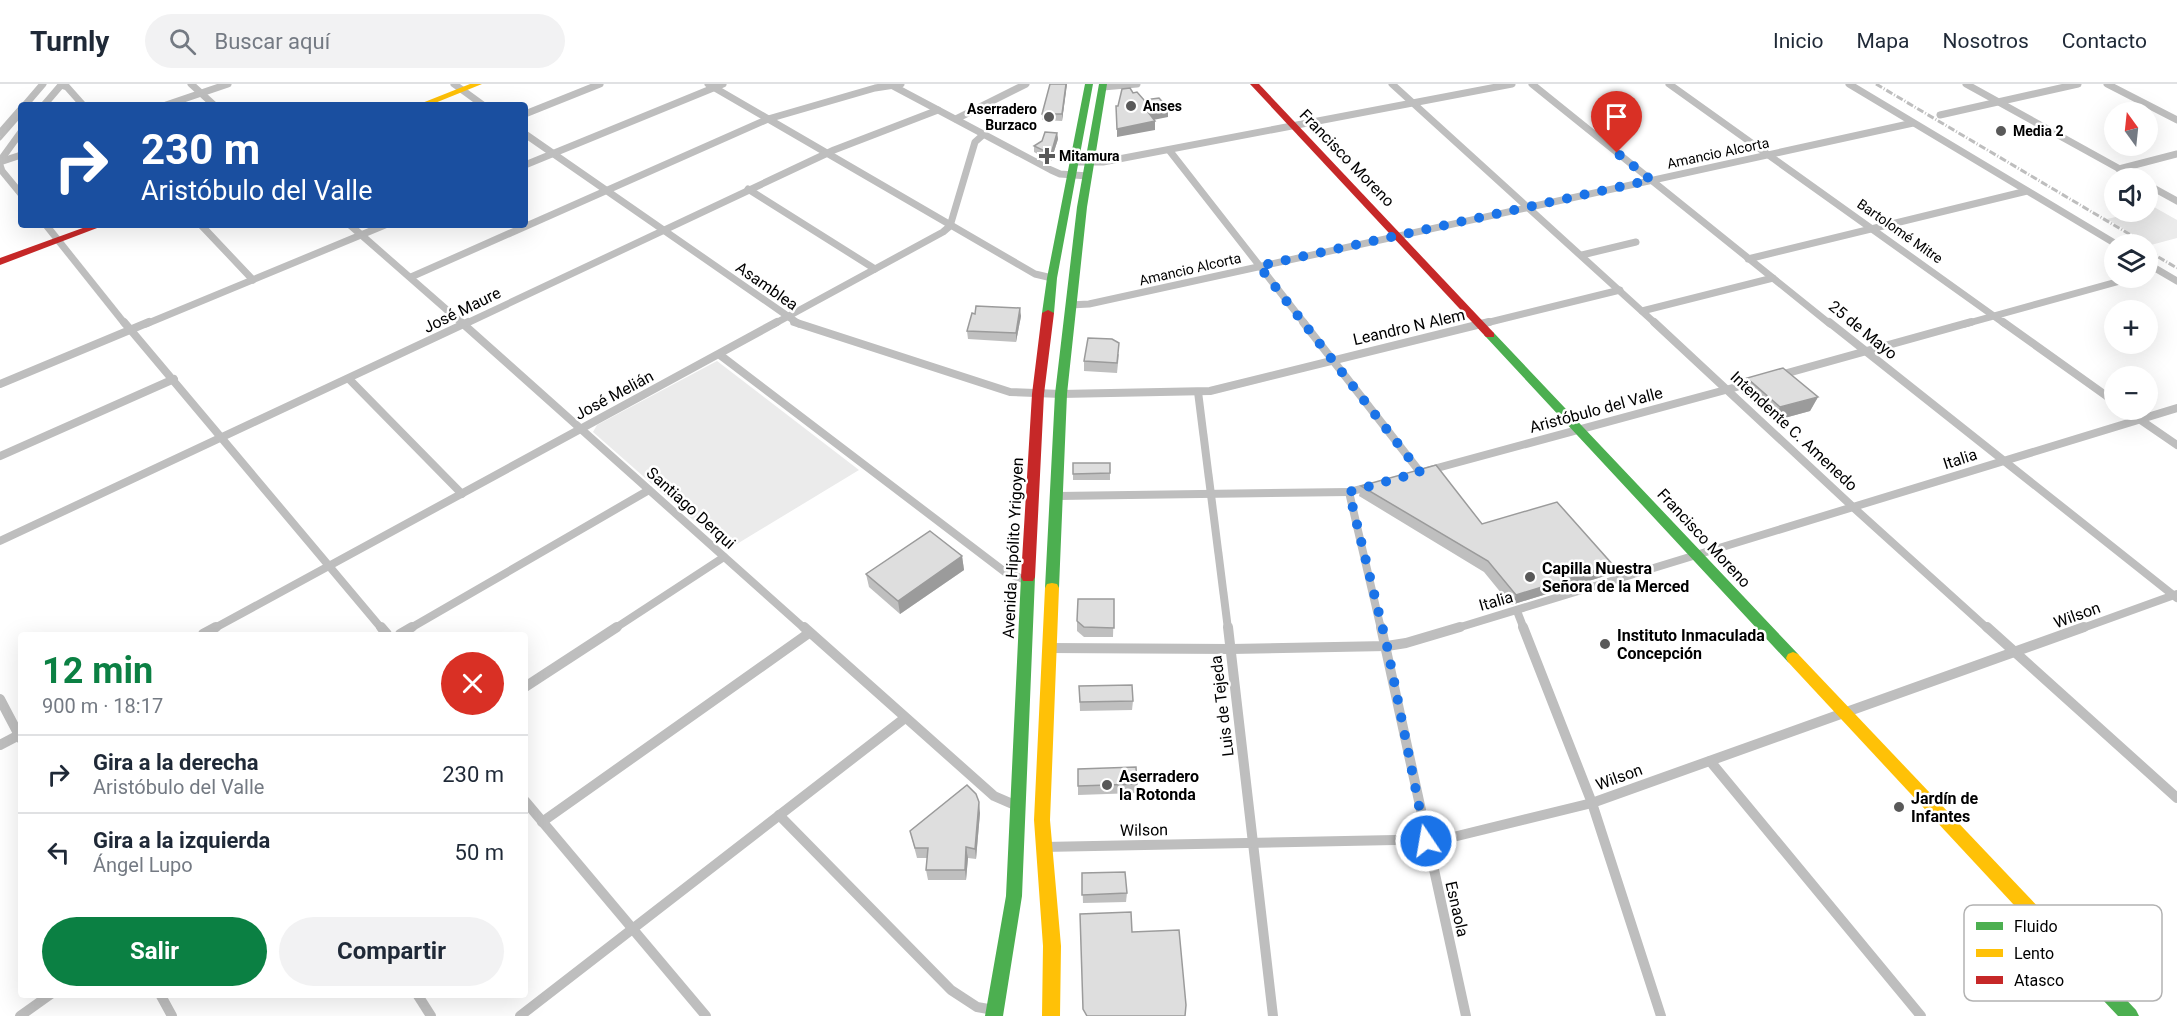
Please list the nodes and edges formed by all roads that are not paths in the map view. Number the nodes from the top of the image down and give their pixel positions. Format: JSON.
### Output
{"nodes":[{"id":1,"x":43,"y":84,"type":"edge"},
{"id":2,"x":191,"y":84,"type":"edge"},
{"id":3,"x":228,"y":84,"type":"edge"},
{"id":4,"x":478,"y":84,"type":"edge"},
{"id":5,"x":600,"y":84,"type":"edge"},
{"id":6,"x":723,"y":84,"type":"edge"},
{"id":7,"x":902,"y":84,"type":"edge"},
{"id":8,"x":1026,"y":84,"type":"edge"},
{"id":9,"x":1089,"y":84,"type":"edge"},
{"id":10,"x":1137,"y":84,"type":"edge"},
{"id":11,"x":1254,"y":84,"type":"edge"},
{"id":12,"x":1392,"y":84,"type":"edge"},
{"id":13,"x":1512,"y":84,"type":"edge"},
{"id":14,"x":1532,"y":84,"type":"edge"},
{"id":15,"x":1669,"y":84,"type":"edge"},
{"id":16,"x":1849,"y":84,"type":"edge"},
{"id":17,"x":1966,"y":84,"type":"edge"},
{"id":18,"x":2078,"y":84,"type":"edge"},
{"id":19,"x":2107,"y":84,"type":"edge"},
{"id":20,"x":61,"y":85,"type":"edge"},
{"id":21,"x":891,"y":85,"type":"edge"},
{"id":22,"x":2069,"y":85,"type":"edge"},
{"id":23,"x":711,"y":86,"type":"edge"},
{"id":24,"x":1103,"y":86,"type":"edge"},
{"id":25,"x":458,"y":87,"type":"edge"},
{"id":26,"x":201,"y":93,"type":"junction"},
{"id":27,"x":28,"y":102,"type":"edge"},
{"id":28,"x":47,"y":102,"type":"edge"},
{"id":29,"x":80,"y":102,"type":"edge"},
{"id":30,"x":175,"y":102,"type":"edge"},
{"id":31,"x":211,"y":102,"type":"edge"},
{"id":32,"x":428,"y":102,"type":"edge"},
{"id":33,"x":479,"y":102,"type":"edge"},
{"id":34,"x":1998,"y":102,"type":"junction"},
{"id":35,"x":1412,"y":103,"type":"junction"},
{"id":36,"x":938,"y":110,"type":"junction"},
{"id":37,"x":18,"y":112,"type":"edge"},
{"id":38,"x":528,"y":113,"type":"edge"},
{"id":39,"x":1940,"y":115,"type":"dead end"},
{"id":40,"x":768,"y":119,"type":"junction"},
{"id":41,"x":956,"y":119,"type":"junction"},
{"id":42,"x":2177,"y":120,"type":"edge"},
{"id":43,"x":1913,"y":123,"type":"junction"},
{"id":44,"x":1294,"y":126,"type":"junction"},
{"id":45,"x":0,"y":133,"type":"edge"},
{"id":46,"x":984,"y":134,"type":"junction"},
{"id":47,"x":528,"y":136,"type":"edge"},
{"id":48,"x":18,"y":137,"type":"edge"},
{"id":49,"x":1169,"y":150,"type":"junction"},
{"id":50,"x":554,"y":153,"type":"junction"},
{"id":51,"x":826,"y":153,"type":"junction"},
{"id":52,"x":1768,"y":154,"type":"junction"},
{"id":53,"x":2177,"y":154,"type":"edge"},
{"id":54,"x":18,"y":156,"type":"edge"},
{"id":55,"x":528,"y":164,"type":"edge"},
{"id":56,"x":0,"y":166,"type":"edge"},
{"id":57,"x":1072,"y":168,"type":"junction"},
{"id":58,"x":2117,"y":168,"type":"edge"},
{"id":59,"x":2123,"y":168,"type":"edge"},
{"id":60,"x":1089,"y":169,"type":"junction"},
{"id":61,"x":1651,"y":180,"type":"junction"},
{"id":62,"x":748,"y":189,"type":"junction"},
{"id":63,"x":18,"y":190,"type":"edge"},
{"id":64,"x":606,"y":190,"type":"junction"},
{"id":65,"x":2027,"y":191,"type":"junction"},
{"id":66,"x":2158,"y":191,"type":"edge"},
{"id":67,"x":2177,"y":201,"type":"edge"},
{"id":68,"x":1528,"y":207,"type":"junction"},
{"id":69,"x":528,"y":225,"type":"edge"},
{"id":70,"x":950,"y":226,"type":"junction"},
{"id":71,"x":49,"y":228,"type":"edge"},
{"id":72,"x":92,"y":228,"type":"edge"},
{"id":73,"x":204,"y":228,"type":"edge"},
{"id":74,"x":354,"y":228,"type":"edge"},
{"id":75,"x":378,"y":228,"type":"edge"},
{"id":76,"x":522,"y":228,"type":"edge"},
{"id":77,"x":663,"y":229,"type":"junction"},
{"id":78,"x":1874,"y":229,"type":"junction"},
{"id":79,"x":362,"y":235,"type":"junction"},
{"id":80,"x":1398,"y":236,"type":"junction"},
{"id":81,"x":2104,"y":237,"type":"edge"},
{"id":82,"x":59,"y":240,"type":"junction"},
{"id":83,"x":1636,"y":242,"type":"dead end"},
{"id":84,"x":1582,"y":255,"type":"junction"},
{"id":85,"x":1748,"y":259,"type":"junction"},
{"id":86,"x":0,"y":262,"type":"edge"},
{"id":87,"x":1259,"y":266,"type":"junction"},
{"id":88,"x":875,"y":269,"type":"junction"},
{"id":89,"x":2158,"y":270,"type":"edge"},
{"id":90,"x":411,"y":278,"type":"junction"},
{"id":91,"x":1052,"y":278,"type":"junction"},
{"id":92,"x":1773,"y":278,"type":"junction"},
{"id":93,"x":254,"y":280,"type":"junction"},
{"id":94,"x":2177,"y":281,"type":"edge"},
{"id":95,"x":2104,"y":285,"type":"edge"},
{"id":96,"x":1620,"y":290,"type":"junction"},
{"id":97,"x":1070,"y":305,"type":"junction"},
{"id":98,"x":1642,"y":311,"type":"junction"},
{"id":99,"x":1996,"y":315,"type":"junction"},
{"id":100,"x":786,"y":318,"type":"junction"},
{"id":101,"x":463,"y":324,"type":"junction"},
{"id":102,"x":1481,"y":325,"type":"junction"},
{"id":103,"x":130,"y":330,"type":"junction"},
{"id":104,"x":1865,"y":351,"type":"junction"},
{"id":105,"x":720,"y":355,"type":"junction"},
{"id":106,"x":1332,"y":360,"type":"junction"},
{"id":107,"x":1773,"y":377,"type":"edge"},
{"id":108,"x":174,"y":379,"type":"junction"},
{"id":109,"x":349,"y":379,"type":"junction"},
{"id":110,"x":1761,"y":380,"type":"edge"},
{"id":111,"x":0,"y":384,"type":"edge"},
{"id":112,"x":1726,"y":389,"type":"junction"},
{"id":113,"x":1198,"y":392,"type":"junction"},
{"id":114,"x":1038,"y":394,"type":"junction"},
{"id":115,"x":1062,"y":394,"type":"junction"},
{"id":116,"x":2104,"y":394,"type":"edge"},
{"id":117,"x":2177,"y":408,"type":"edge"},
{"id":118,"x":2158,"y":414,"type":"edge"},
{"id":119,"x":2140,"y":420,"type":"joint"},
{"id":120,"x":583,"y":429,"type":"junction"},
{"id":121,"x":1580,"y":430,"type":"junction"},
{"id":122,"x":223,"y":437,"type":"junction"},
{"id":123,"x":2177,"y":445,"type":"edge"},
{"id":124,"x":0,"y":456,"type":"edge"},
{"id":125,"x":2001,"y":461,"type":"junction"},
{"id":126,"x":1420,"y":472,"type":"junction"},
{"id":127,"x":1410,"y":475,"type":"edge"},
{"id":128,"x":1379,"y":484,"type":"edge"},
{"id":129,"x":649,"y":490,"type":"junction"},
{"id":130,"x":1349,"y":492,"type":"junction"},
{"id":131,"x":1212,"y":493,"type":"junction"},
{"id":132,"x":462,"y":494,"type":"junction"},
{"id":133,"x":1058,"y":496,"type":"junction"},
{"id":134,"x":1854,"y":508,"type":"junction"},
{"id":135,"x":0,"y":541,"type":"edge"},
{"id":136,"x":1698,"y":556,"type":"junction"},
{"id":137,"x":724,"y":557,"type":"junction"},
{"id":138,"x":330,"y":566,"type":"junction"},
{"id":139,"x":1028,"y":581,"type":"junction"},
{"id":140,"x":2176,"y":596,"type":"edge"},
{"id":141,"x":1517,"y":611,"type":"junction"},
{"id":142,"x":206,"y":632,"type":"edge"},
{"id":143,"x":385,"y":632,"type":"edge"},
{"id":144,"x":403,"y":632,"type":"edge"},
{"id":145,"x":809,"y":633,"type":"junction"},
{"id":146,"x":1387,"y":646,"type":"junction"},
{"id":147,"x":1049,"y":648,"type":"junction"},
{"id":148,"x":1231,"y":649,"type":"junction"},
{"id":149,"x":2016,"y":653,"type":"junction"},
{"id":150,"x":528,"y":685,"type":"edge"},
{"id":151,"x":0,"y":699,"type":"edge"},
{"id":152,"x":1846,"y":712,"type":"junction"},
{"id":153,"x":905,"y":718,"type":"junction"},
{"id":154,"x":18,"y":732,"type":"edge"},
{"id":155,"x":18,"y":737,"type":"edge"},
{"id":156,"x":0,"y":745,"type":"edge"},
{"id":157,"x":1710,"y":761,"type":"junction"},
{"id":158,"x":2177,"y":798,"type":"edge"},
{"id":159,"x":1592,"y":803,"type":"junction"},
{"id":160,"x":528,"y":805,"type":"edge"},
{"id":161,"x":1017,"y":806,"type":"junction"},
{"id":162,"x":780,"y":815,"type":"junction"},
{"id":163,"x":542,"y":822,"type":"junction"},
{"id":164,"x":1426,"y":841,"type":"junction"},
{"id":165,"x":1254,"y":844,"type":"junction"},
{"id":166,"x":1043,"y":847,"type":"junction"},
{"id":167,"x":2026,"y":905,"type":"edge"},
{"id":168,"x":632,"y":930,"type":"junction"},
{"id":169,"x":45,"y":998,"type":"edge"},
{"id":170,"x":162,"y":998,"type":"edge"},
{"id":171,"x":420,"y":998,"type":"edge"},
{"id":172,"x":2116,"y":1001,"type":"edge"},
{"id":173,"x":994,"y":1013,"type":"edge"},
{"id":174,"x":20,"y":1016,"type":"edge"},
{"id":175,"x":172,"y":1016,"type":"edge"},
{"id":176,"x":431,"y":1016,"type":"edge"},
{"id":177,"x":520,"y":1016,"type":"edge"},
{"id":178,"x":705,"y":1016,"type":"edge"},
{"id":179,"x":1051,"y":1016,"type":"edge"},
{"id":180,"x":1273,"y":1016,"type":"edge"},
{"id":181,"x":1466,"y":1016,"type":"edge"},
{"id":182,"x":1661,"y":1016,"type":"edge"},
{"id":183,"x":1921,"y":1016,"type":"edge"},
{"id":184,"x":2130,"y":1016,"type":"edge"}],
"edges":[{"from":1,"to":27,"type":"street"},
{"from":2,"to":26,"type":"street"},
{"from":3,"to":26,"type":"street"},
{"from":4,"to":25,"type":"main road"},
{"from":5,"to":38,"type":"street"},
{"from":6,"to":23,"type":"street"},
{"from":7,"to":21,"type":"street"},
{"from":8,"to":41,"type":"street"},
{"from":9,"to":57,"type":"main road","name":"Avenida Hipólito Yrigoyen"},
{"from":10,"to":24,"type":"street"},
{"from":11,"to":44,"type":"main road","name":"Francisco Moreno"},
{"from":12,"to":35,"type":"street","name":"Intendente C. Amenedo"},
{"from":13,"to":35,"type":"street"},
{"from":14,"to":61,"type":"street","name":"25 de Mayo"},
{"from":15,"to":52,"type":"street","name":"Bartolomé Mitre"},
{"from":16,"to":43,"type":"street"},
{"from":17,"to":34,"type":"street"},
{"from":18,"to":22,"type":"street"},
{"from":19,"to":42,"type":"street"},
{"from":20,"to":28,"type":"street"},
{"from":20,"to":29,"type":"street"},
{"from":21,"to":36,"type":"street"},
{"from":21,"to":40,"type":"street"},
{"from":22,"to":34,"type":"street"},
{"from":23,"to":40,"type":"street"},
{"from":23,"to":50,"type":"street"},
{"from":24,"to":60,"type":"main road"},
{"from":25,"to":32,"type":"main road"},
{"from":25,"to":33,"type":"street"},
{"from":26,"to":30,"type":"street"},
{"from":26,"to":31,"type":"street"},
{"from":34,"to":39,"type":"street"},
{"from":34,"to":58,"type":"street"},
{"from":35,"to":44,"type":"street"},
{"from":35,"to":68,"type":"street","name":"Intendente C. Amenedo"},
{"from":36,"to":41,"type":"street"},
{"from":36,"to":51,"type":"street","name":"José Maure"},
{"from":37,"to":45,"type":"street"},
{"from":40,"to":51,"type":"street"},
{"from":40,"to":64,"type":"street"},
{"from":41,"to":46,"type":"street"},
{"from":43,"to":52,"type":"street","name":"Amancio Alcorta"},
{"from":43,"to":65,"type":"street"},
{"from":44,"to":49,"type":"street"},
{"from":44,"to":80,"type":"main road","name":"Francisco Moreno"},
{"from":46,"to":57,"type":"street"},
{"from":46,"to":70,"type":"street"},
{"from":47,"to":50,"type":"street","name":"Asamblea"},
{"from":48,"to":56,"type":"street"},
{"from":49,"to":60,"type":"street"},
{"from":49,"to":87,"type":"street"},
{"from":50,"to":55,"type":"street"},
{"from":50,"to":64,"type":"street","name":"Asamblea"},
{"from":51,"to":62,"type":"street","name":"José Maure"},
{"from":51,"to":70,"type":"street"},
{"from":52,"to":61,"type":"street","name":"Amancio Alcorta"},
{"from":52,"to":78,"type":"street","name":"Bartolomé Mitre"},
{"from":53,"to":59,"type":"street"},
{"from":54,"to":56,"type":"street"},
{"from":56,"to":63,"type":"street"},
{"from":57,"to":60,"type":"street"},
{"from":57,"to":60,"type":"street"},
{"from":57,"to":91,"type":"main road","name":"Avenida Hipólito Yrigoyen"},
{"from":60,"to":97,"type":"main road"},
{"from":61,"to":68,"type":"street","name":"Amancio Alcorta"},
{"from":61,"to":85,"type":"street","name":"25 de Mayo"},
{"from":62,"to":77,"type":"street","name":"José Maure"},
{"from":62,"to":88,"type":"street"},
{"from":64,"to":69,"type":"street"},
{"from":64,"to":77,"type":"street","name":"Asamblea"},
{"from":65,"to":78,"type":"street"},
{"from":65,"to":81,"type":"street"},
{"from":66,"to":67,"type":"street"},
{"from":68,"to":80,"type":"street","name":"Amancio Alcorta"},
{"from":68,"to":84,"type":"street","name":"Intendente C. Amenedo"},
{"from":70,"to":88,"type":"street","name":"José Melián"},
{"from":70,"to":91,"type":"street"},
{"from":71,"to":82,"type":"street"},
{"from":72,"to":82,"type":"main road"},
{"from":73,"to":93,"type":"street"},
{"from":74,"to":79,"type":"street","name":"Santiago Derqui"},
{"from":75,"to":79,"type":"street"},
{"from":76,"to":90,"type":"street"},
{"from":77,"to":100,"type":"street","name":"Asamblea"},
{"from":77,"to":101,"type":"street","name":"José Maure"},
{"from":78,"to":85,"type":"street"},
{"from":78,"to":99,"type":"street","name":"Bartolomé Mitre"},
{"from":79,"to":90,"type":"street","name":"Santiago Derqui"},
{"from":79,"to":93,"type":"street"},
{"from":80,"to":87,"type":"street","name":"Amancio Alcorta"},
{"from":80,"to":102,"type":"main road","name":"Francisco Moreno"},
{"from":82,"to":86,"type":"main road"},
{"from":82,"to":103,"type":"street"},
{"from":83,"to":84,"type":"street"},
{"from":84,"to":96,"type":"street","name":"Intendente C. Amenedo"},
{"from":85,"to":92,"type":"street","name":"25 de Mayo"},
{"from":87,"to":97,"type":"street","name":"Amancio Alcorta"},
{"from":87,"to":106,"type":"street"},
{"from":88,"to":100,"type":"street","name":"José Melián"},
{"from":89,"to":94,"type":"street"},
{"from":90,"to":101,"type":"street","name":"Santiago Derqui"},
{"from":91,"to":114,"type":"main road","name":"Avenida Hipólito Yrigoyen"},
{"from":92,"to":98,"type":"street"},
{"from":92,"to":104,"type":"street","name":"25 de Mayo"},
{"from":93,"to":103,"type":"street"},
{"from":95,"to":99,"type":"street"},
{"from":96,"to":98,"type":"street","name":"Intendente C. Amenedo"},
{"from":96,"to":102,"type":"street","name":"Leandro N Alem"},
{"from":97,"to":115,"type":"main road"},
{"from":98,"to":112,"type":"street","name":"Intendente C. Amenedo"},
{"from":99,"to":104,"type":"street"},
{"from":99,"to":116,"type":"street","name":"Bartolomé Mitre"},
{"from":100,"to":105,"type":"street","name":"José Melián"},
{"from":100,"to":114,"type":"street","name":"Asamblea"},
{"from":101,"to":109,"type":"street","name":"José Maure"},
{"from":101,"to":120,"type":"street","name":"Santiago Derqui"},
{"from":102,"to":106,"type":"street","name":"Leandro N Alem"},
{"from":102,"to":121,"type":"main road","name":"Francisco Moreno"},
{"from":103,"to":108,"type":"street"},
{"from":103,"to":111,"type":"street"},
{"from":104,"to":107,"type":"street"},
{"from":104,"to":125,"type":"street","name":"25 de Mayo"},
{"from":105,"to":120,"type":"street","name":"José Melián"},
{"from":105,"to":139,"type":"street"},
{"from":106,"to":113,"type":"street","name":"Leandro N Alem"},
{"from":106,"to":126,"type":"street"},
{"from":108,"to":122,"type":"street"},
{"from":108,"to":124,"type":"street"},
{"from":109,"to":122,"type":"street","name":"José Maure"},
{"from":109,"to":132,"type":"street"},
{"from":110,"to":112,"type":"street","name":"Aristóbulo del Valle"},
{"from":112,"to":121,"type":"street","name":"Aristóbulo del Valle"},
{"from":112,"to":134,"type":"street","name":"Intendente C. Amenedo"},
{"from":113,"to":115,"type":"street","name":"Leandro N Alem"},
{"from":113,"to":131,"type":"street","name":"Luis de Tejeda"},
{"from":114,"to":115,"type":"street","name":"Asamblea"},
{"from":114,"to":139,"type":"main road","name":"Avenida Hipólito Yrigoyen"},
{"from":115,"to":133,"type":"main road"},
{"from":117,"to":118,"type":"street","name":"Italia"},
{"from":119,"to":123,"type":"street"},
{"from":119,"to":125,"type":"street","name":"Italia"},
{"from":120,"to":129,"type":"street","name":"Santiago Derqui"},
{"from":120,"to":132,"type":"street","name":"José Melián"},
{"from":121,"to":126,"type":"street","name":"Aristóbulo del Valle"},
{"from":121,"to":136,"type":"main road","name":"Francisco Moreno"},
{"from":122,"to":135,"type":"street","name":"José Maure"},
{"from":122,"to":138,"type":"street"},
{"from":125,"to":134,"type":"street","name":"Italia"},
{"from":125,"to":140,"type":"street","name":"25 de Mayo"},
{"from":126,"to":127,"type":"street","name":"Aristóbulo del Valle"},
{"from":128,"to":130,"type":"street"},
{"from":129,"to":137,"type":"street","name":"Santiago Derqui"},
{"from":129,"to":144,"type":"street"},
{"from":130,"to":131,"type":"street"},
{"from":130,"to":146,"type":"street","name":"Esnaola"},
{"from":131,"to":133,"type":"street"},
{"from":131,"to":148,"type":"street","name":"Luis de Tejeda"},
{"from":132,"to":138,"type":"street","name":"José Melián"},
{"from":133,"to":147,"type":"main road"},
{"from":134,"to":136,"type":"street","name":"Italia"},
{"from":134,"to":149,"type":"street","name":"Intendente C. Amenedo"},
{"from":136,"to":141,"type":"street","name":"Italia"},
{"from":136,"to":152,"type":"main road","name":"Francisco Moreno"},
{"from":137,"to":145,"type":"street","name":"Santiago Derqui"},
{"from":137,"to":150,"type":"street"},
{"from":138,"to":142,"type":"street","name":"José Melián"},
{"from":138,"to":143,"type":"street"},
{"from":139,"to":161,"type":"main road","name":"Avenida Hipólito Yrigoyen"},
{"from":140,"to":149,"type":"street","name":"Wilson"},
{"from":141,"to":146,"type":"street","name":"Italia"},
{"from":141,"to":159,"type":"street"},
{"from":145,"to":153,"type":"street","name":"Santiago Derqui"},
{"from":145,"to":163,"type":"street"},
{"from":146,"to":148,"type":"street","name":"Italia"},
{"from":146,"to":164,"type":"street","name":"Esnaola"},
{"from":147,"to":148,"type":"street","name":"Italia"},
{"from":147,"to":166,"type":"main road"},
{"from":148,"to":165,"type":"street","name":"Luis de Tejeda"},
{"from":149,"to":152,"type":"street","name":"Wilson"},
{"from":149,"to":158,"type":"street","name":"Intendente C. Amenedo"},
{"from":151,"to":154,"type":"street"},
{"from":152,"to":157,"type":"street","name":"Wilson"},
{"from":152,"to":167,"type":"main road","name":"Francisco Moreno"},
{"from":153,"to":161,"type":"street","name":"Santiago Derqui"},
{"from":153,"to":162,"type":"street"},
{"from":155,"to":156,"type":"street"},
{"from":157,"to":159,"type":"street","name":"Wilson"},
{"from":157,"to":183,"type":"street"},
{"from":159,"to":164,"type":"street","name":"Wilson"},
{"from":159,"to":182,"type":"street"},
{"from":160,"to":163,"type":"street"},
{"from":161,"to":173,"type":"main road","name":"Avenida Hipólito Yrigoyen"},
{"from":162,"to":168,"type":"street"},
{"from":162,"to":173,"type":"street"},
{"from":163,"to":168,"type":"street"},
{"from":164,"to":165,"type":"street","name":"Wilson"},
{"from":164,"to":181,"type":"street","name":"Esnaola"},
{"from":165,"to":166,"type":"street","name":"Wilson"},
{"from":165,"to":180,"type":"street","name":"Luis de Tejeda"},
{"from":166,"to":179,"type":"main road"},
{"from":168,"to":177,"type":"street"},
{"from":168,"to":178,"type":"street"},
{"from":169,"to":174,"type":"street"},
{"from":170,"to":175,"type":"street"},
{"from":171,"to":176,"type":"street"},
{"from":172,"to":184,"type":"main road","name":"Francisco Moreno"}]}
